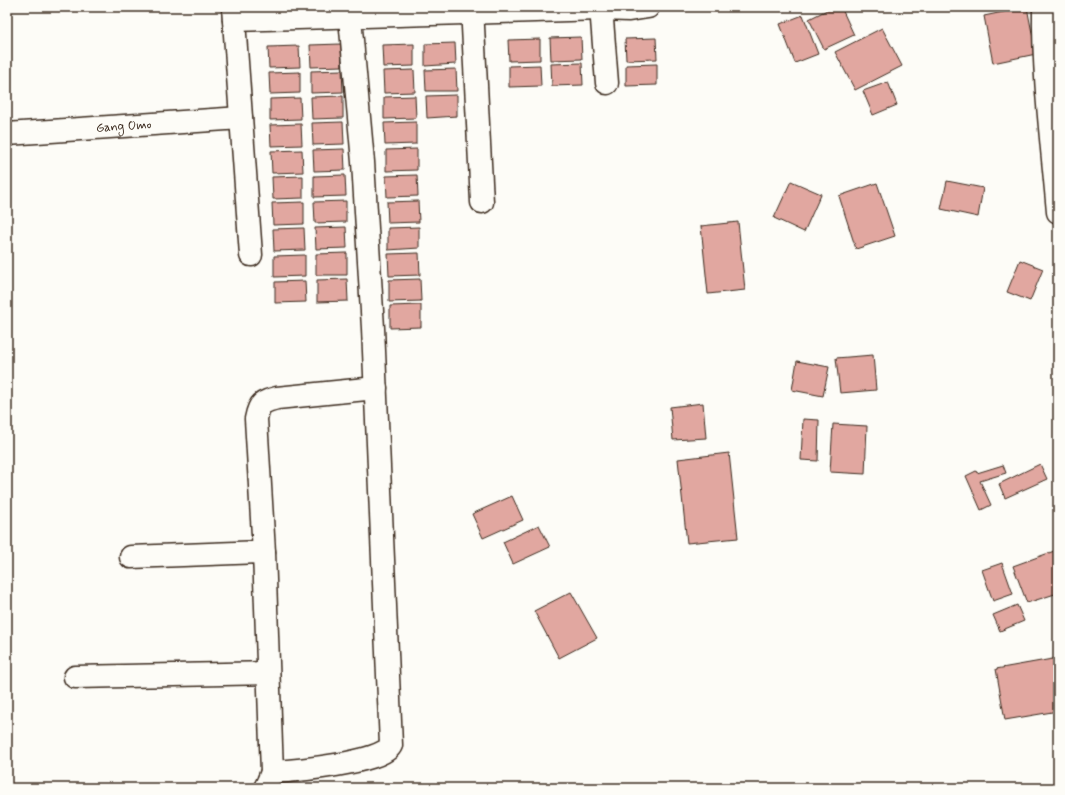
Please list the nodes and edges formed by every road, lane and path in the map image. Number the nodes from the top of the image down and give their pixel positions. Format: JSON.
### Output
{"nodes":[{"id":1,"x":648,"y":7,"type":"edge"},
{"id":2,"x":1044,"y":7,"type":"edge"},
{"id":3,"x":601,"y":8,"type":"edge"},
{"id":4,"x":472,"y":10,"type":"edge"},
{"id":5,"x":349,"y":12,"type":"edge"},
{"id":6,"x":234,"y":14,"type":"edge"},
{"id":7,"x":607,"y":84,"type":"dead end"},
{"id":8,"x":241,"y":118,"type":"junction"},
{"id":9,"x":7,"y":134,"type":"edge"},
{"id":10,"x":482,"y":202,"type":"dead end"},
{"id":11,"x":1058,"y":212,"type":"edge"},
{"id":12,"x":251,"y":255,"type":"dead end"},
{"id":13,"x":376,"y":388,"type":"junction"},
{"id":14,"x":264,"y":552,"type":"junction"},
{"id":15,"x":132,"y":557,"type":"dead end"},
{"id":16,"x":268,"y":673,"type":"junction"},
{"id":17,"x":75,"y":677,"type":"dead end"},
{"id":18,"x":268,"y":780,"type":"edge"}],
"edges":[{"from":1,"to":3,"type":"street"},
{"from":2,"to":11,"type":"street"},
{"from":3,"to":4,"type":"street"},
{"from":3,"to":7,"type":"street"},
{"from":4,"to":5,"type":"street"},
{"from":4,"to":10,"type":"street"},
{"from":5,"to":6,"type":"street"},
{"from":5,"to":13,"type":"street"},
{"from":6,"to":8,"type":"street"},
{"from":8,"to":9,"type":"street","name":"Gang Omo"},
{"from":8,"to":12,"type":"street"},
{"from":13,"to":14,"type":"street"},
{"from":13,"to":18,"type":"street"},
{"from":14,"to":15,"type":"street"},
{"from":14,"to":16,"type":"street"},
{"from":16,"to":17,"type":"street"},
{"from":16,"to":18,"type":"street"}]}
